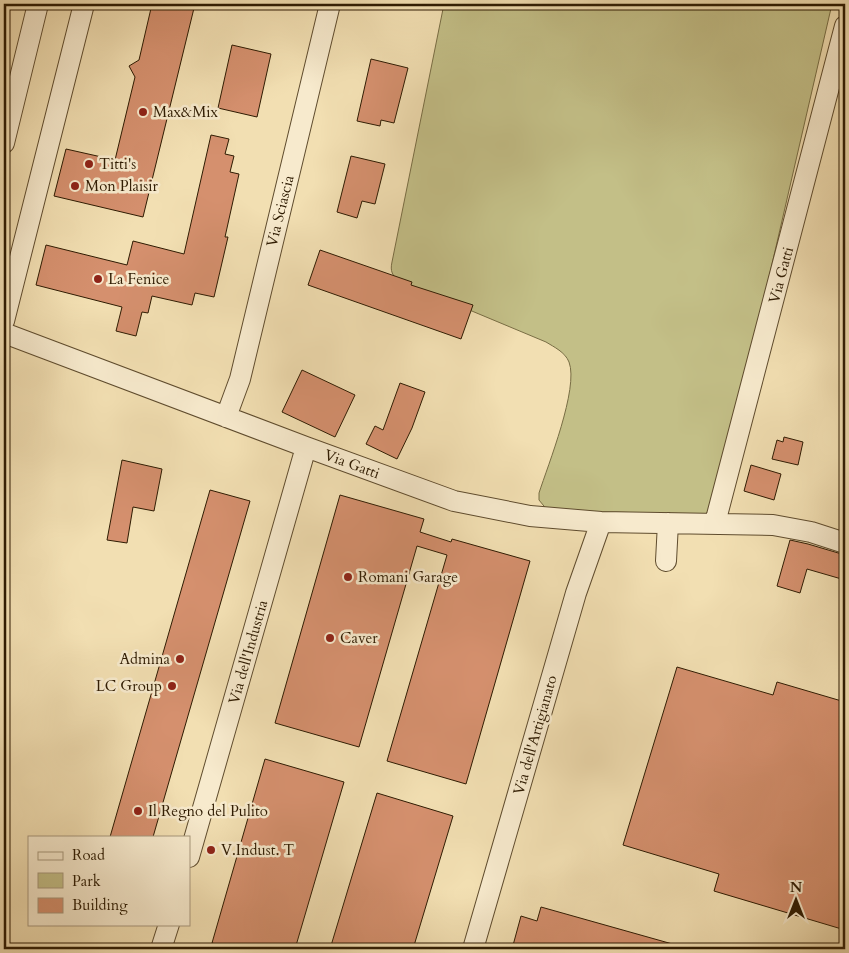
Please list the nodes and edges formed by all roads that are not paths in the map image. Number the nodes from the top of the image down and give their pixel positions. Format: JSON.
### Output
{"nodes":[{"id":1,"x":38,"y":4,"type":"edge"},
{"id":2,"x":84,"y":4,"type":"edge"},
{"id":3,"x":330,"y":4,"type":"edge"},
{"id":4,"x":845,"y":26,"type":"edge"},
{"id":5,"x":4,"y":143,"type":"edge"},
{"id":6,"x":4,"y":320,"type":"edge"},
{"id":7,"x":4,"y":333,"type":"edge"},
{"id":8,"x":226,"y":417,"type":"junction"},
{"id":9,"x":306,"y":448,"type":"junction"},
{"id":10,"x":601,"y":522,"type":"junction"},
{"id":11,"x":668,"y":523,"type":"junction"},
{"id":12,"x":715,"y":523,"type":"junction"},
{"id":13,"x":845,"y":543,"type":"edge"},
{"id":14,"x":666,"y":562,"type":"dead end"},
{"id":15,"x":190,"y":854,"type":"edge"},
{"id":16,"x":168,"y":926,"type":"edge"},
{"id":17,"x":161,"y":949,"type":"edge"},
{"id":18,"x":473,"y":949,"type":"edge"}],
"edges":[{"from":1,"to":5,"type":"street"},
{"from":2,"to":6,"type":"street"},
{"from":3,"to":8,"type":"street","name":"Via Sciascia"},
{"from":4,"to":12,"type":"street","name":"Via Gatti"},
{"from":7,"to":8,"type":"street","name":"Via Gatti"},
{"from":8,"to":9,"type":"street","name":"Via Gatti"},
{"from":9,"to":10,"type":"street","name":"Via Gatti"},
{"from":9,"to":15,"type":"street","name":"Via dell'Industria"},
{"from":10,"to":11,"type":"street","name":"Via Gatti"},
{"from":10,"to":18,"type":"street","name":"Via dell'Artigianato"},
{"from":11,"to":12,"type":"street","name":"Via Gatti"},
{"from":11,"to":14,"type":"street"},
{"from":12,"to":13,"type":"street","name":"Via Gatti"},
{"from":16,"to":17,"type":"street"}]}
